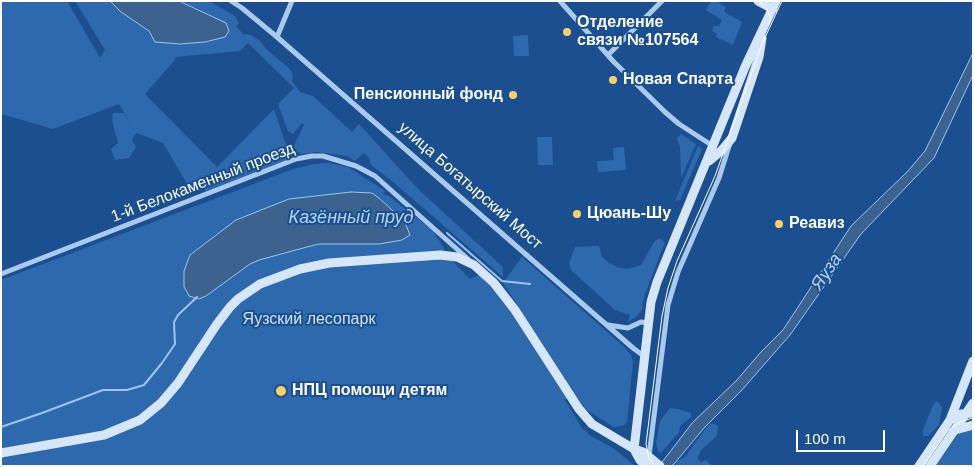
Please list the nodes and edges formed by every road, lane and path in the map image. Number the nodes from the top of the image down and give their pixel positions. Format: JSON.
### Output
{"nodes":[{"id":1,"x":231,"y":1,"type":"edge"},
{"id":2,"x":292,"y":1,"type":"edge"},
{"id":3,"x":560,"y":1,"type":"edge"},
{"id":4,"x":662,"y":1,"type":"edge"},
{"id":5,"x":758,"y":1,"type":"edge"},
{"id":6,"x":775,"y":5,"type":"edge"},
{"id":7,"x":762,"y":31,"type":"junction"},
{"id":8,"x":277,"y":37,"type":"junction"},
{"id":9,"x":608,"y":55,"type":"junction"},
{"id":10,"x":732,"y":138,"type":"junction"},
{"id":11,"x":718,"y":148,"type":"junction"},
{"id":12,"x":474,"y":265,"type":"junction"},
{"id":13,"x":1,"y":274,"type":"edge"},
{"id":14,"x":649,"y":323,"type":"junction"},
{"id":15,"x":608,"y":325,"type":"junction"},
{"id":16,"x":645,"y":357,"type":"junction"},
{"id":17,"x":973,"y":361,"type":"edge"},
{"id":18,"x":973,"y":402,"type":"edge"},
{"id":19,"x":970,"y":413,"type":"edge"},
{"id":20,"x":950,"y":420,"type":"junction"},
{"id":21,"x":973,"y":424,"type":"edge"},
{"id":22,"x":955,"y":430,"type":"junction"},
{"id":23,"x":634,"y":449,"type":"junction"},
{"id":24,"x":1,"y":453,"type":"edge"},
{"id":25,"x":651,"y":463,"type":"edge"},
{"id":26,"x":919,"y":466,"type":"edge"},
{"id":27,"x":930,"y":466,"type":"edge"}],
"edges":[{"from":1,"to":8,"type":"street","name":"улица Богатырский Мост"},
{"from":2,"to":8,"type":"street"},
{"from":3,"to":9,"type":"street"},
{"from":4,"to":9,"type":"street"},
{"from":5,"to":6,"type":"main road"},
{"from":6,"to":7,"type":"main road"},
{"from":7,"to":10,"type":"main road"},
{"from":7,"to":11,"type":"main road"},
{"from":8,"to":15,"type":"street","name":"улица Богатырский Мост"},
{"from":9,"to":11,"type":"street"},
{"from":10,"to":11,"type":"main road"},
{"from":10,"to":25,"type":"street"},
{"from":11,"to":14,"type":"main road"},
{"from":12,"to":13,"type":"street","name":"1-й Белокаменный проезд"},
{"from":12,"to":23,"type":"main road"},
{"from":12,"to":24,"type":"main road"},
{"from":14,"to":15,"type":"street"},
{"from":14,"to":16,"type":"main road"},
{"from":15,"to":16,"type":"street","name":"улица Богатырский Мост"},
{"from":16,"to":23,"type":"main road"},
{"from":17,"to":20,"type":"main road"},
{"from":18,"to":19,"type":"main road"},
{"from":19,"to":20,"type":"main road"},
{"from":19,"to":22,"type":"main road"},
{"from":20,"to":26,"type":"main road"},
{"from":21,"to":22,"type":"main road"},
{"from":22,"to":27,"type":"main road"},
{"from":23,"to":25,"type":"main road"}]}
